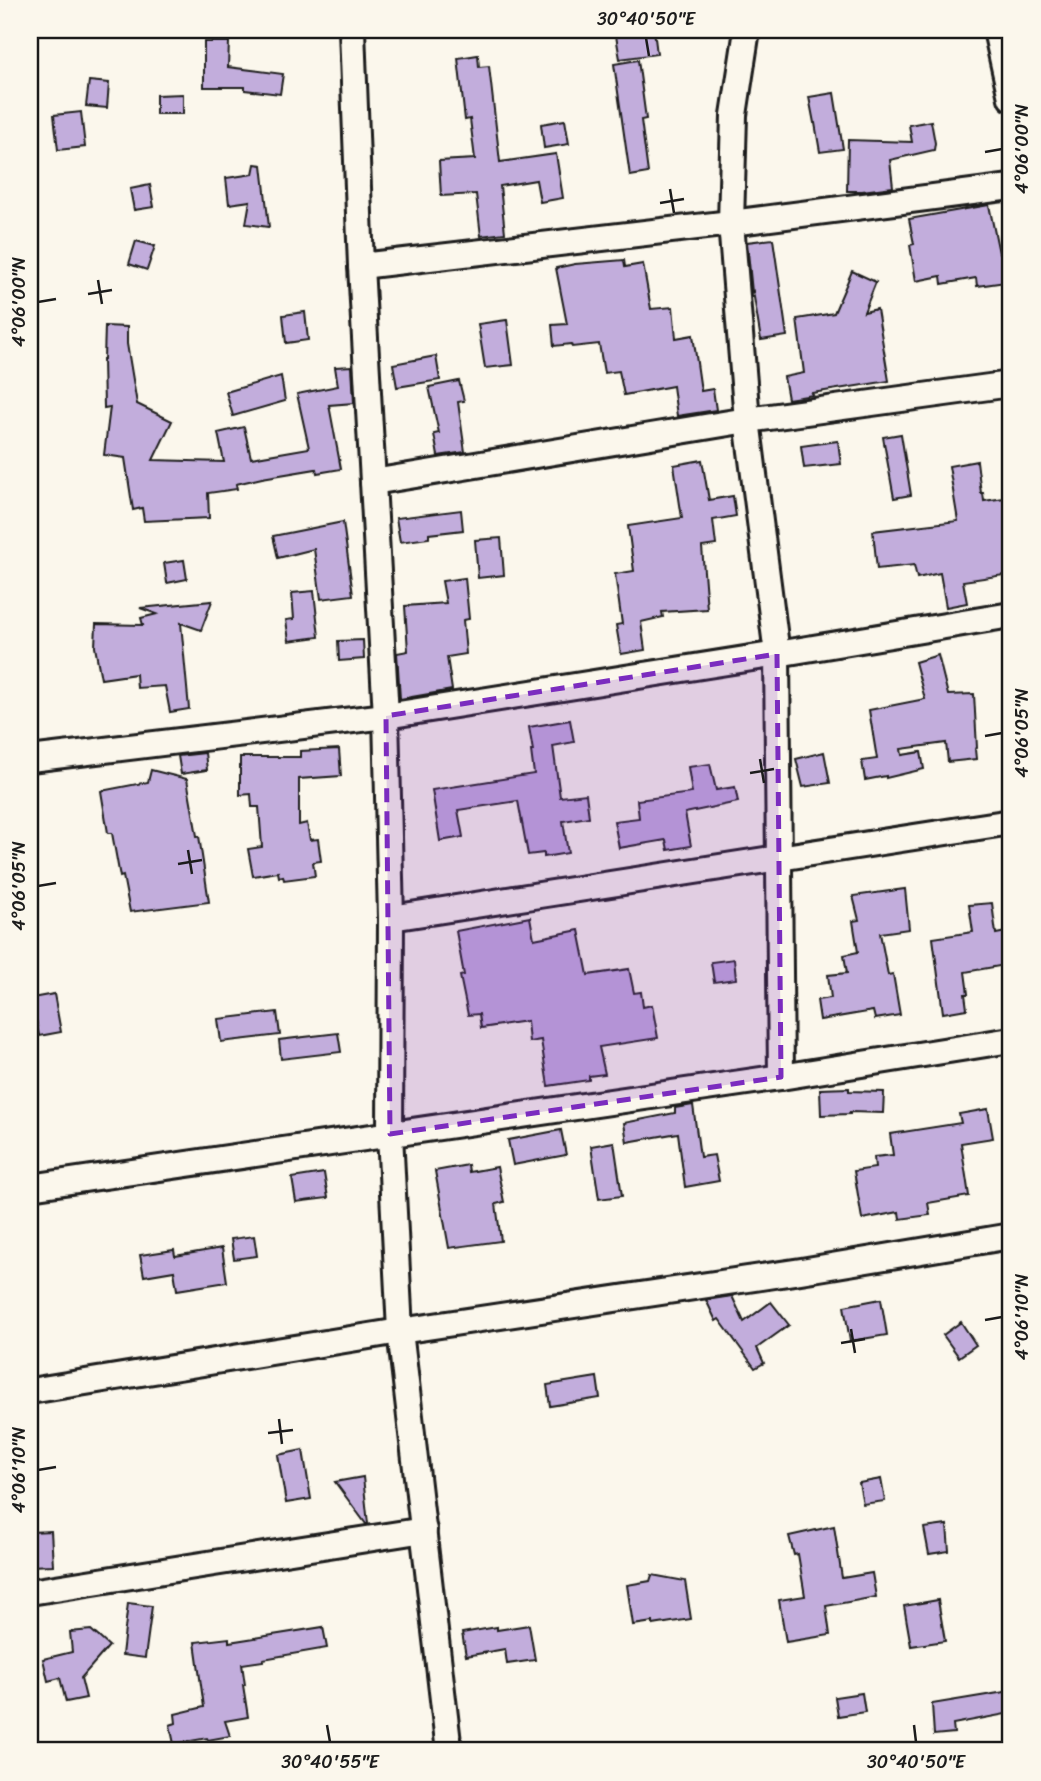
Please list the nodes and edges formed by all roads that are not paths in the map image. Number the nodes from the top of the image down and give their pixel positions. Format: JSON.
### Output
{"nodes":[{"id":1,"x":352,"y":30,"type":"edge"},
{"id":2,"x":747,"y":30,"type":"edge"},
{"id":3,"x":996,"y":30,"type":"edge"},
{"id":4,"x":1011,"y":98,"type":"edge"},
{"id":5,"x":1011,"y":187,"type":"edge"},
{"id":6,"x":731,"y":223,"type":"junction"},
{"id":7,"x":361,"y":266,"type":"junction"},
{"id":8,"x":1011,"y":384,"type":"edge"},
{"id":9,"x":747,"y":420,"type":"junction"},
{"id":10,"x":373,"y":482,"type":"junction"},
{"id":11,"x":1011,"y":615,"type":"edge"},
{"id":12,"x":777,"y":654,"type":"junction"},
{"id":13,"x":386,"y":716,"type":"junction"},
{"id":14,"x":30,"y":759,"type":"edge"},
{"id":15,"x":1011,"y":822,"type":"edge"},
{"id":16,"x":779,"y":859,"type":"junction"},
{"id":17,"x":391,"y":918,"type":"junction"},
{"id":18,"x":1011,"y":1040,"type":"edge"},
{"id":19,"x":781,"y":1077,"type":"junction"},
{"id":20,"x":390,"y":1134,"type":"junction"},
{"id":21,"x":30,"y":1188,"type":"edge"},
{"id":22,"x":1011,"y":1236,"type":"edge"},
{"id":23,"x":400,"y":1331,"type":"junction"},
{"id":24,"x":30,"y":1391,"type":"edge"},
{"id":25,"x":424,"y":1530,"type":"junction"},
{"id":26,"x":30,"y":1592,"type":"edge"},
{"id":27,"x":446,"y":1751,"type":"edge"}],
"edges":[{"from":1,"to":7,"type":"street"},
{"from":2,"to":6,"type":"street"},
{"from":3,"to":4,"type":"street"},
{"from":5,"to":6,"type":"street"},
{"from":6,"to":7,"type":"street"},
{"from":6,"to":9,"type":"street"},
{"from":7,"to":10,"type":"street"},
{"from":8,"to":9,"type":"street"},
{"from":9,"to":10,"type":"street"},
{"from":9,"to":12,"type":"street"},
{"from":10,"to":13,"type":"street"},
{"from":11,"to":12,"type":"street"},
{"from":12,"to":13,"type":"street"},
{"from":12,"to":16,"type":"street"},
{"from":13,"to":14,"type":"street"},
{"from":13,"to":17,"type":"street"},
{"from":15,"to":16,"type":"street"},
{"from":16,"to":17,"type":"street"},
{"from":16,"to":19,"type":"street"},
{"from":17,"to":20,"type":"street"},
{"from":18,"to":19,"type":"street"},
{"from":19,"to":20,"type":"street"},
{"from":20,"to":21,"type":"street"},
{"from":20,"to":23,"type":"street"},
{"from":22,"to":23,"type":"street"},
{"from":23,"to":24,"type":"street"},
{"from":23,"to":25,"type":"street"},
{"from":25,"to":26,"type":"street"},
{"from":25,"to":27,"type":"street"}]}
